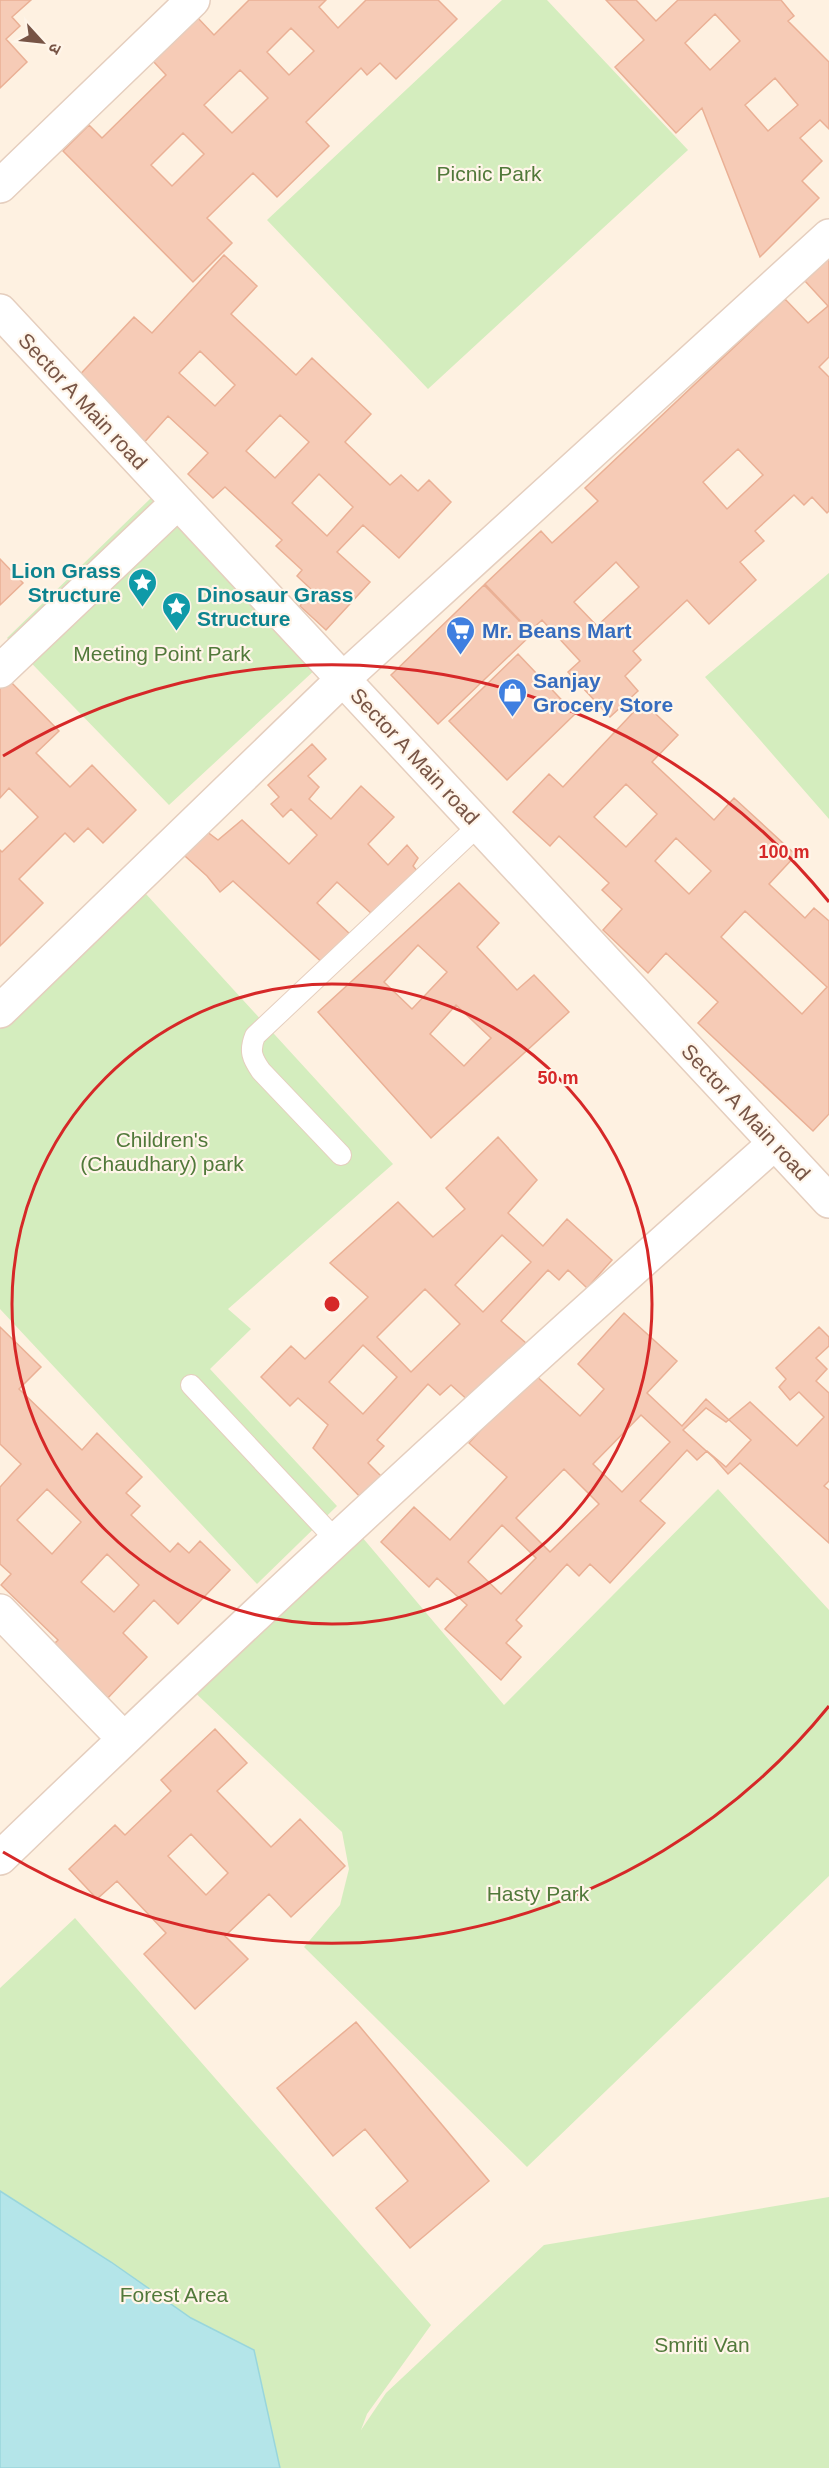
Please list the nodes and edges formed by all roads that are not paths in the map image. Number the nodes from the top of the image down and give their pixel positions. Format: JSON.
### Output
{"nodes":[{"id":1,"x":193,"y":0,"type":"edge"},
{"id":2,"x":0,"y":186,"type":"edge"},
{"id":3,"x":829,"y":236,"type":"edge"},
{"id":4,"x":0,"y":312,"type":"edge"},
{"id":5,"x":178,"y":502,"type":"junction"},
{"id":6,"x":0,"y":671,"type":"edge"},
{"id":7,"x":343,"y":679,"type":"junction"},
{"id":8,"x":479,"y":825,"type":"junction"},
{"id":9,"x":0,"y":1011,"type":"edge"},
{"id":10,"x":775,"y":1143,"type":"junction"},
{"id":11,"x":341,"y":1155,"type":"dead end"},
{"id":12,"x":829,"y":1201,"type":"edge"},
{"id":13,"x":191,"y":1385,"type":"dead end"},
{"id":14,"x":336,"y":1540,"type":"junction"},
{"id":15,"x":0,"y":1611,"type":"edge"},
{"id":16,"x":124,"y":1739,"type":"junction"},
{"id":17,"x":0,"y":1858,"type":"edge"}],
"edges":[{"from":1,"to":2,"type":"street"},
{"from":3,"to":7,"type":"street"},
{"from":4,"to":5,"type":"street","name":"Sector A Main road"},
{"from":5,"to":6,"type":"street"},
{"from":5,"to":7,"type":"street","name":"Sector A Main road"},
{"from":7,"to":8,"type":"street","name":"Sector A Main road"},
{"from":7,"to":9,"type":"street"},
{"from":8,"to":10,"type":"street","name":"Sector A Main road"},
{"from":8,"to":11,"type":"lane"},
{"from":10,"to":12,"type":"street","name":"Sector A Main road"},
{"from":10,"to":14,"type":"street"},
{"from":13,"to":14,"type":"lane"},
{"from":14,"to":16,"type":"street"},
{"from":15,"to":16,"type":"street"},
{"from":16,"to":17,"type":"street"}]}
